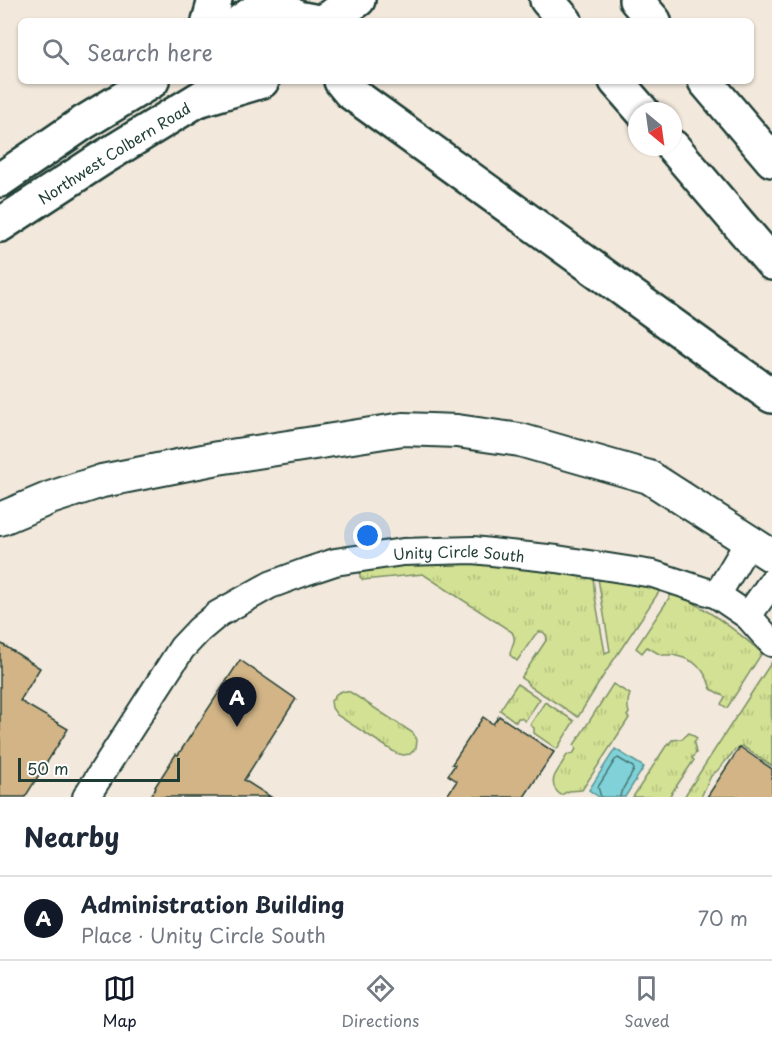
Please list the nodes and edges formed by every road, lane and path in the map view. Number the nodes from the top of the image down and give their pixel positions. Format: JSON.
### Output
{"nodes":[{"id":1,"x":215,"y":0,"type":"edge"},
{"id":2,"x":270,"y":0,"type":"edge"},
{"id":3,"x":325,"y":0,"type":"edge"},
{"id":4,"x":358,"y":0,"type":"edge"},
{"id":5,"x":547,"y":0,"type":"edge"},
{"id":6,"x":636,"y":0,"type":"edge"},
{"id":7,"x":210,"y":18,"type":"edge"},
{"id":8,"x":245,"y":18,"type":"edge"},
{"id":9,"x":297,"y":18,"type":"edge"},
{"id":10,"x":322,"y":18,"type":"edge"},
{"id":11,"x":327,"y":18,"type":"edge"},
{"id":12,"x":562,"y":18,"type":"edge"},
{"id":13,"x":651,"y":18,"type":"edge"},
{"id":14,"x":147,"y":84,"type":"edge"},
{"id":15,"x":222,"y":84,"type":"edge"},
{"id":16,"x":252,"y":84,"type":"edge"},
{"id":17,"x":619,"y":84,"type":"edge"},
{"id":18,"x":708,"y":84,"type":"edge"},
{"id":19,"x":346,"y":87,"type":"edge"},
{"id":20,"x":198,"y":100,"type":"junction"},
{"id":21,"x":634,"y":102,"type":"edge"},
{"id":22,"x":681,"y":156,"type":"edge"},
{"id":23,"x":772,"y":160,"type":"edge"},
{"id":24,"x":0,"y":180,"type":"edge"},
{"id":25,"x":0,"y":225,"type":"edge"},
{"id":26,"x":772,"y":263,"type":"edge"},
{"id":27,"x":772,"y":396,"type":"edge"},
{"id":28,"x":0,"y":519,"type":"edge"},
{"id":29,"x":760,"y":548,"type":"edge"},
{"id":30,"x":772,"y":582,"type":"edge"},
{"id":31,"x":717,"y":595,"type":"junction"},
{"id":32,"x":748,"y":616,"type":"junction"},
{"id":33,"x":772,"y":643,"type":"edge"},
{"id":34,"x":86,"y":797,"type":"edge"}],
"edges":[{"from":1,"to":7,"type":"main road"},
{"from":2,"to":8,"type":"main road"},
{"from":2,"to":9,"type":"main road"},
{"from":3,"to":10,"type":"main road"},
{"from":4,"to":11,"type":"main road"},
{"from":5,"to":12,"type":"main road"},
{"from":6,"to":13,"type":"main road"},
{"from":14,"to":24,"type":"main road"},
{"from":15,"to":20,"type":"main road","name":"Northwest Colbern Road"},
{"from":16,"to":20,"type":"main road"},
{"from":17,"to":21,"type":"main road"},
{"from":18,"to":23,"type":"main road"},
{"from":19,"to":27,"type":"main road"},
{"from":20,"to":25,"type":"main road","name":"Northwest Colbern Road"},
{"from":22,"to":26,"type":"main road"},
{"from":28,"to":29,"type":"street"},
{"from":29,"to":31,"type":"street"},
{"from":30,"to":32,"type":"street"},
{"from":31,"to":32,"type":"street","name":"Unity Circle South"},
{"from":31,"to":34,"type":"street","name":"Unity Circle South"},
{"from":32,"to":33,"type":"street","name":"Unity Circle South"}]}
